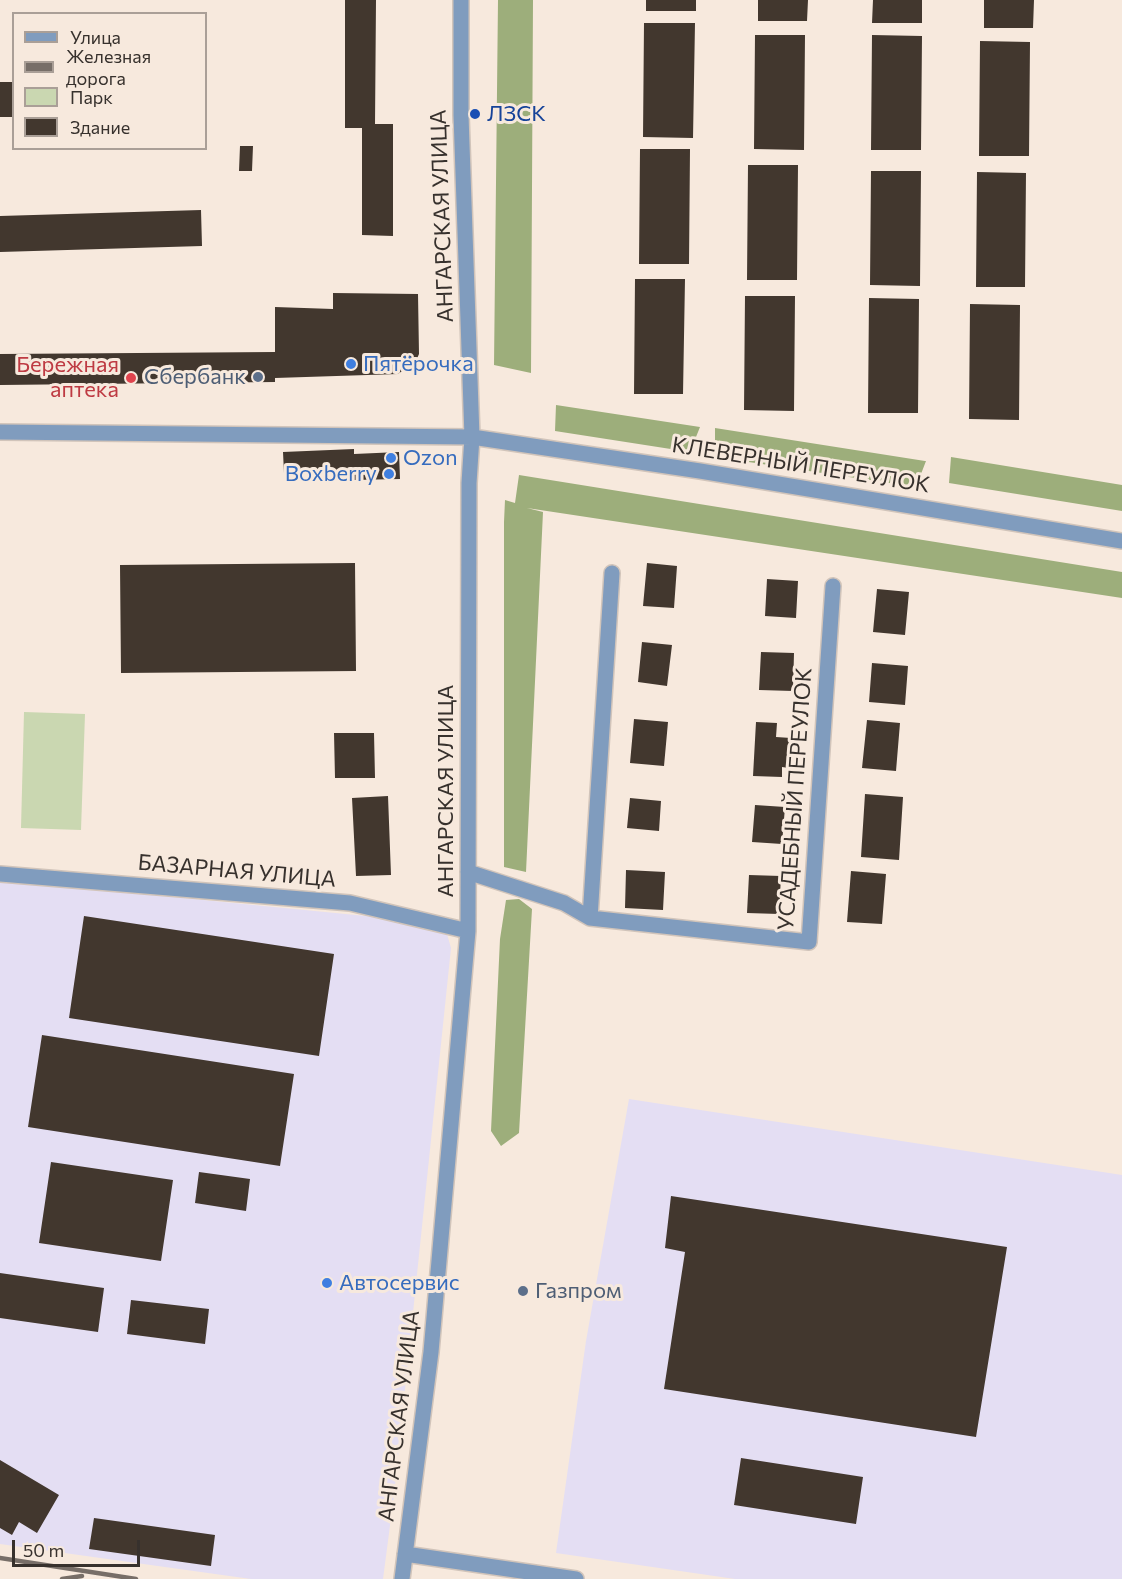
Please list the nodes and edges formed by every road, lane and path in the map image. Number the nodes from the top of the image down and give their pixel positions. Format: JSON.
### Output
{"nodes":[{"id":1,"x":461,"y":0,"type":"edge"},
{"id":2,"x":0,"y":432,"type":"edge"},
{"id":3,"x":472,"y":437,"type":"junction"},
{"id":4,"x":1122,"y":541,"type":"edge"},
{"id":5,"x":612,"y":573,"type":"dead end"},
{"id":6,"x":833,"y":586,"type":"dead end"},
{"id":7,"x":468,"y":872,"type":"junction"},
{"id":8,"x":0,"y":874,"type":"edge"},
{"id":9,"x":590,"y":918,"type":"junction"},
{"id":10,"x":468,"y":931,"type":"junction"},
{"id":11,"x":405,"y":1554,"type":"junction"},
{"id":12,"x":402,"y":1579,"type":"edge"},
{"id":13,"x":576,"y":1579,"type":"edge"}],
"edges":[{"from":1,"to":3,"type":"street","name":"АНГАРСКАЯ УЛИЦА"},
{"from":2,"to":3,"type":"street","name":"КЛЕВЕРНЫЙ ПЕРЕУЛОК"},
{"from":3,"to":4,"type":"street","name":"КЛЕВЕРНЫЙ ПЕРЕУЛОК"},
{"from":3,"to":7,"type":"street","name":"АНГАРСКАЯ УЛИЦА"},
{"from":5,"to":9,"type":"street"},
{"from":6,"to":9,"type":"street","name":"УСАДЕБНЫЙ ПЕРЕУЛОК"},
{"from":7,"to":9,"type":"street","name":"УСАДЕБНЫЙ ПЕРЕУЛОК"},
{"from":7,"to":10,"type":"street","name":"АНГАРСКАЯ УЛИЦА"},
{"from":8,"to":10,"type":"street","name":"БАЗАРНАЯ УЛИЦА"},
{"from":10,"to":11,"type":"street","name":"АНГАРСКАЯ УЛИЦА"},
{"from":11,"to":12,"type":"street","name":"АНГАРСКАЯ УЛИЦА"},
{"from":11,"to":13,"type":"street"}]}
